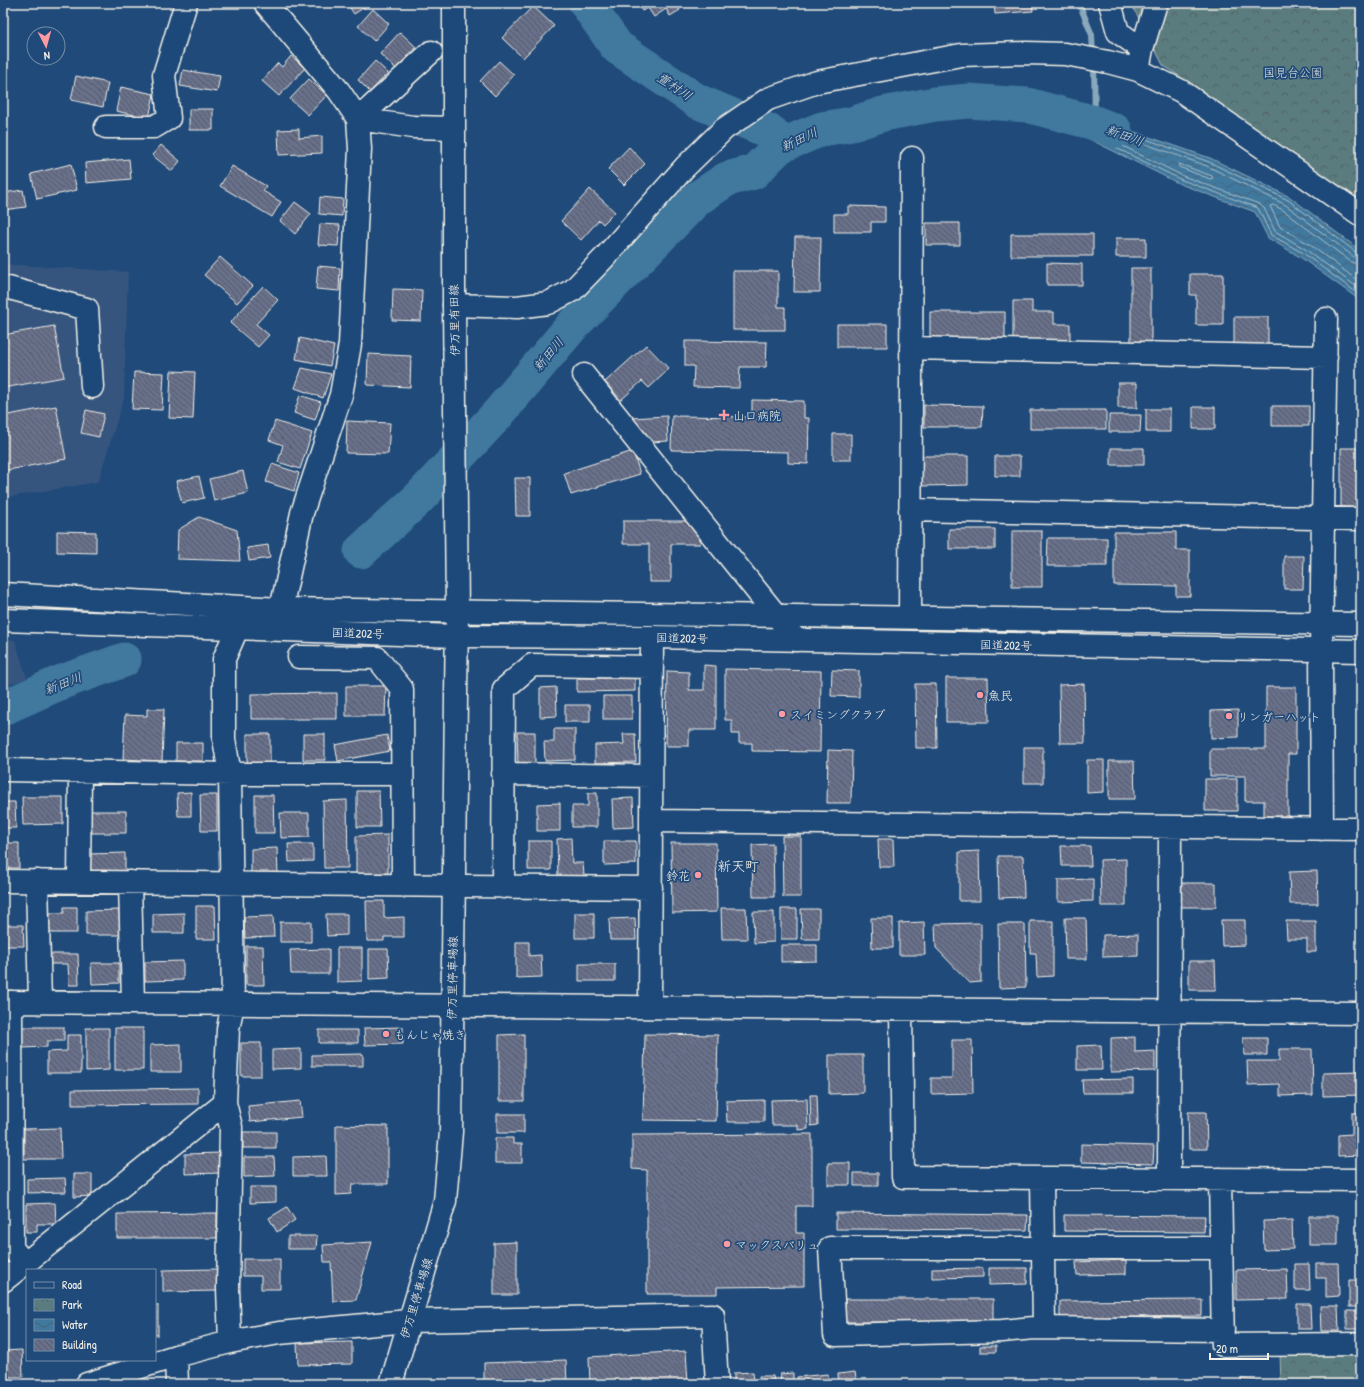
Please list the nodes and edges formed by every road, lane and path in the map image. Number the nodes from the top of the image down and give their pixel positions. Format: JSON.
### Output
{"nodes":[{"id":1,"x":186,"y":3,"type":"edge"},
{"id":2,"x":265,"y":3,"type":"edge"},
{"id":3,"x":454,"y":3,"type":"edge"},
{"id":4,"x":1110,"y":3,"type":"edge"},
{"id":5,"x":1156,"y":3,"type":"edge"},
{"id":6,"x":431,"y":52,"type":"dead end"},
{"id":7,"x":1140,"y":60,"type":"junction"},
{"id":8,"x":358,"y":119,"type":"junction"},
{"id":9,"x":106,"y":127,"type":"dead end"},
{"id":10,"x":454,"y":128,"type":"junction"},
{"id":11,"x":912,"y":158,"type":"dead end"},
{"id":12,"x":1361,"y":215,"type":"edge"},
{"id":13,"x":3,"y":289,"type":"edge"},
{"id":14,"x":454,"y":305,"type":"junction"},
{"id":15,"x":1326,"y":319,"type":"dead end"},
{"id":16,"x":911,"y":348,"type":"junction"},
{"id":17,"x":1326,"y":357,"type":"junction"},
{"id":18,"x":584,"y":376,"type":"dead end"},
{"id":19,"x":92,"y":387,"type":"dead end"},
{"id":20,"x":910,"y":510,"type":"junction"},
{"id":21,"x":1324,"y":518,"type":"junction"},
{"id":22,"x":1361,"y":519,"type":"edge"},
{"id":23,"x":3,"y":594,"type":"edge"},
{"id":24,"x":281,"y":608,"type":"junction"},
{"id":25,"x":457,"y":611,"type":"junction"},
{"id":26,"x":776,"y":615,"type":"junction"},
{"id":27,"x":910,"y":617,"type":"junction"},
{"id":28,"x":3,"y":620,"type":"edge"},
{"id":29,"x":1322,"y":623,"type":"junction"},
{"id":30,"x":1361,"y":624,"type":"edge"},
{"id":31,"x":237,"y":629,"type":"junction"},
{"id":32,"x":456,"y":636,"type":"junction"},
{"id":33,"x":652,"y":637,"type":"junction"},
{"id":34,"x":796,"y":640,"type":"junction"},
{"id":35,"x":1321,"y":651,"type":"junction"},
{"id":36,"x":1361,"y":651,"type":"edge"},
{"id":37,"x":300,"y":657,"type":"dead end"},
{"id":38,"x":652,"y":667,"type":"junction"},
{"id":39,"x":3,"y":770,"type":"edge"},
{"id":40,"x":80,"y":771,"type":"junction"},
{"id":41,"x":230,"y":774,"type":"junction"},
{"id":42,"x":401,"y":774,"type":"junction"},
{"id":43,"x":504,"y":774,"type":"junction"},
{"id":44,"x":651,"y":776,"type":"junction"},
{"id":45,"x":651,"y":821,"type":"junction"},
{"id":46,"x":1170,"y":827,"type":"junction"},
{"id":47,"x":1322,"y":829,"type":"junction"},
{"id":48,"x":1361,"y":829,"type":"edge"},
{"id":49,"x":3,"y":881,"type":"edge"},
{"id":50,"x":37,"y":881,"type":"junction"},
{"id":51,"x":79,"y":882,"type":"junction"},
{"id":52,"x":130,"y":882,"type":"junction"},
{"id":53,"x":231,"y":884,"type":"junction"},
{"id":54,"x":403,"y":886,"type":"junction"},
{"id":55,"x":454,"y":886,"type":"junction"},
{"id":56,"x":503,"y":887,"type":"junction"},
{"id":57,"x":651,"y":888,"type":"junction"},
{"id":58,"x":7,"y":1002,"type":"edge"},
{"id":59,"x":40,"y":1002,"type":"junction"},
{"id":60,"x":133,"y":1003,"type":"junction"},
{"id":61,"x":233,"y":1004,"type":"junction"},
{"id":62,"x":452,"y":1006,"type":"junction"},
{"id":63,"x":650,"y":1007,"type":"junction"},
{"id":64,"x":902,"y":1010,"type":"junction"},
{"id":65,"x":1169,"y":1012,"type":"junction"},
{"id":66,"x":1361,"y":1013,"type":"edge"},
{"id":67,"x":226,"y":1103,"type":"junction"},
{"id":68,"x":1042,"y":1178,"type":"junction"},
{"id":69,"x":1169,"y":1178,"type":"junction"},
{"id":70,"x":1220,"y":1179,"type":"junction"},
{"id":71,"x":1361,"y":1180,"type":"edge"},
{"id":72,"x":1043,"y":1248,"type":"junction"},
{"id":73,"x":1221,"y":1248,"type":"junction"},
{"id":74,"x":25,"y":1264,"type":"junction"},
{"id":75,"x":3,"y":1282,"type":"edge"},
{"id":76,"x":408,"y":1321,"type":"junction"},
{"id":77,"x":1044,"y":1327,"type":"junction"},
{"id":78,"x":1223,"y":1330,"type":"junction"},
{"id":79,"x":230,"y":1342,"type":"junction"},
{"id":80,"x":1361,"y":1344,"type":"edge"},
{"id":81,"x":176,"y":1356,"type":"junction"},
{"id":82,"x":87,"y":1384,"type":"edge"},
{"id":83,"x":177,"y":1384,"type":"edge"},
{"id":84,"x":391,"y":1384,"type":"edge"},
{"id":85,"x":717,"y":1384,"type":"edge"}],
"edges":[{"from":1,"to":9,"type":"main road"},
{"from":2,"to":8,"type":"main road"},
{"from":3,"to":10,"type":"main road","name":"伊万里有田線"},
{"from":4,"to":7,"type":"main road"},
{"from":5,"to":7,"type":"main road"},
{"from":6,"to":8,"type":"main road"},
{"from":7,"to":12,"type":"main road"},
{"from":7,"to":14,"type":"main road"},
{"from":8,"to":10,"type":"main road"},
{"from":8,"to":24,"type":"main road"},
{"from":10,"to":14,"type":"main road","name":"伊万里有田線"},
{"from":11,"to":16,"type":"main road"},
{"from":13,"to":19,"type":"main road"},
{"from":14,"to":25,"type":"main road","name":"伊万里有田線"},
{"from":15,"to":17,"type":"main road"},
{"from":16,"to":17,"type":"main road"},
{"from":16,"to":20,"type":"main road"},
{"from":17,"to":21,"type":"main road"},
{"from":18,"to":26,"type":"main road"},
{"from":20,"to":21,"type":"main road"},
{"from":20,"to":27,"type":"main road"},
{"from":21,"to":22,"type":"main road"},
{"from":21,"to":29,"type":"main road"},
{"from":23,"to":24,"type":"main road","name":"国道202号"},
{"from":24,"to":25,"type":"main road","name":"国道202号"},
{"from":24,"to":31,"type":"main road"},
{"from":25,"to":26,"type":"main road","name":"国道202号"},
{"from":25,"to":32,"type":"main road","name":"伊万里有田線"},
{"from":26,"to":27,"type":"main road","name":"国道202号"},
{"from":26,"to":34,"type":"main road"},
{"from":27,"to":29,"type":"main road","name":"国道202号"},
{"from":28,"to":31,"type":"main road","name":"国道202号"},
{"from":29,"to":30,"type":"main road","name":"国道202号"},
{"from":29,"to":35,"type":"main road"},
{"from":31,"to":32,"type":"main road","name":"国道202号"},
{"from":31,"to":41,"type":"main road"},
{"from":32,"to":33,"type":"main road","name":"国道202号"},
{"from":32,"to":55,"type":"main road","name":"伊万里停車場線"},
{"from":33,"to":34,"type":"main road","name":"国道202号"},
{"from":33,"to":38,"type":"main road"},
{"from":34,"to":35,"type":"main road","name":"国道202号"},
{"from":35,"to":36,"type":"main road","name":"国道202号"},
{"from":35,"to":47,"type":"main road"},
{"from":37,"to":42,"type":"main road"},
{"from":38,"to":43,"type":"main road"},
{"from":38,"to":44,"type":"main road"},
{"from":39,"to":40,"type":"main road"},
{"from":40,"to":41,"type":"main road"},
{"from":40,"to":51,"type":"main road"},
{"from":41,"to":42,"type":"main road"},
{"from":41,"to":53,"type":"main road"},
{"from":42,"to":54,"type":"main road"},
{"from":43,"to":44,"type":"main road"},
{"from":43,"to":56,"type":"main road"},
{"from":44,"to":45,"type":"main road"},
{"from":45,"to":46,"type":"main road"},
{"from":45,"to":57,"type":"main road"},
{"from":46,"to":47,"type":"main road"},
{"from":46,"to":65,"type":"main road"},
{"from":47,"to":48,"type":"main road"},
{"from":49,"to":50,"type":"main road"},
{"from":50,"to":51,"type":"main road"},
{"from":50,"to":59,"type":"main road"},
{"from":51,"to":52,"type":"main road"},
{"from":52,"to":53,"type":"main road"},
{"from":52,"to":60,"type":"main road"},
{"from":53,"to":54,"type":"main road"},
{"from":53,"to":61,"type":"main road"},
{"from":54,"to":55,"type":"main road"},
{"from":55,"to":56,"type":"main road"},
{"from":55,"to":62,"type":"main road","name":"伊万里停車場線"},
{"from":56,"to":57,"type":"main road"},
{"from":57,"to":63,"type":"main road"},
{"from":58,"to":59,"type":"main road"},
{"from":58,"to":74,"type":"main road"},
{"from":59,"to":60,"type":"main road"},
{"from":60,"to":61,"type":"main road"},
{"from":61,"to":62,"type":"main road"},
{"from":61,"to":67,"type":"main road"},
{"from":62,"to":63,"type":"main road"},
{"from":62,"to":76,"type":"main road","name":"伊万里停車場線"},
{"from":63,"to":64,"type":"main road"},
{"from":64,"to":65,"type":"main road"},
{"from":64,"to":68,"type":"main road"},
{"from":65,"to":66,"type":"main road"},
{"from":65,"to":69,"type":"main road"},
{"from":67,"to":74,"type":"main road"},
{"from":67,"to":79,"type":"main road"},
{"from":68,"to":69,"type":"main road"},
{"from":68,"to":72,"type":"main road"},
{"from":69,"to":70,"type":"main road"},
{"from":70,"to":71,"type":"main road"},
{"from":70,"to":73,"type":"main road"},
{"from":72,"to":73,"type":"main road"},
{"from":72,"to":77,"type":"main road"},
{"from":72,"to":77,"type":"main road"},
{"from":73,"to":78,"type":"main road"},
{"from":74,"to":75,"type":"main road"},
{"from":76,"to":79,"type":"main road"},
{"from":76,"to":84,"type":"main road","name":"伊万里停車場線"},
{"from":76,"to":85,"type":"main road"},
{"from":77,"to":78,"type":"main road"},
{"from":78,"to":80,"type":"main road"},
{"from":79,"to":81,"type":"main road"},
{"from":81,"to":82,"type":"main road"},
{"from":81,"to":83,"type":"main road"}]}
